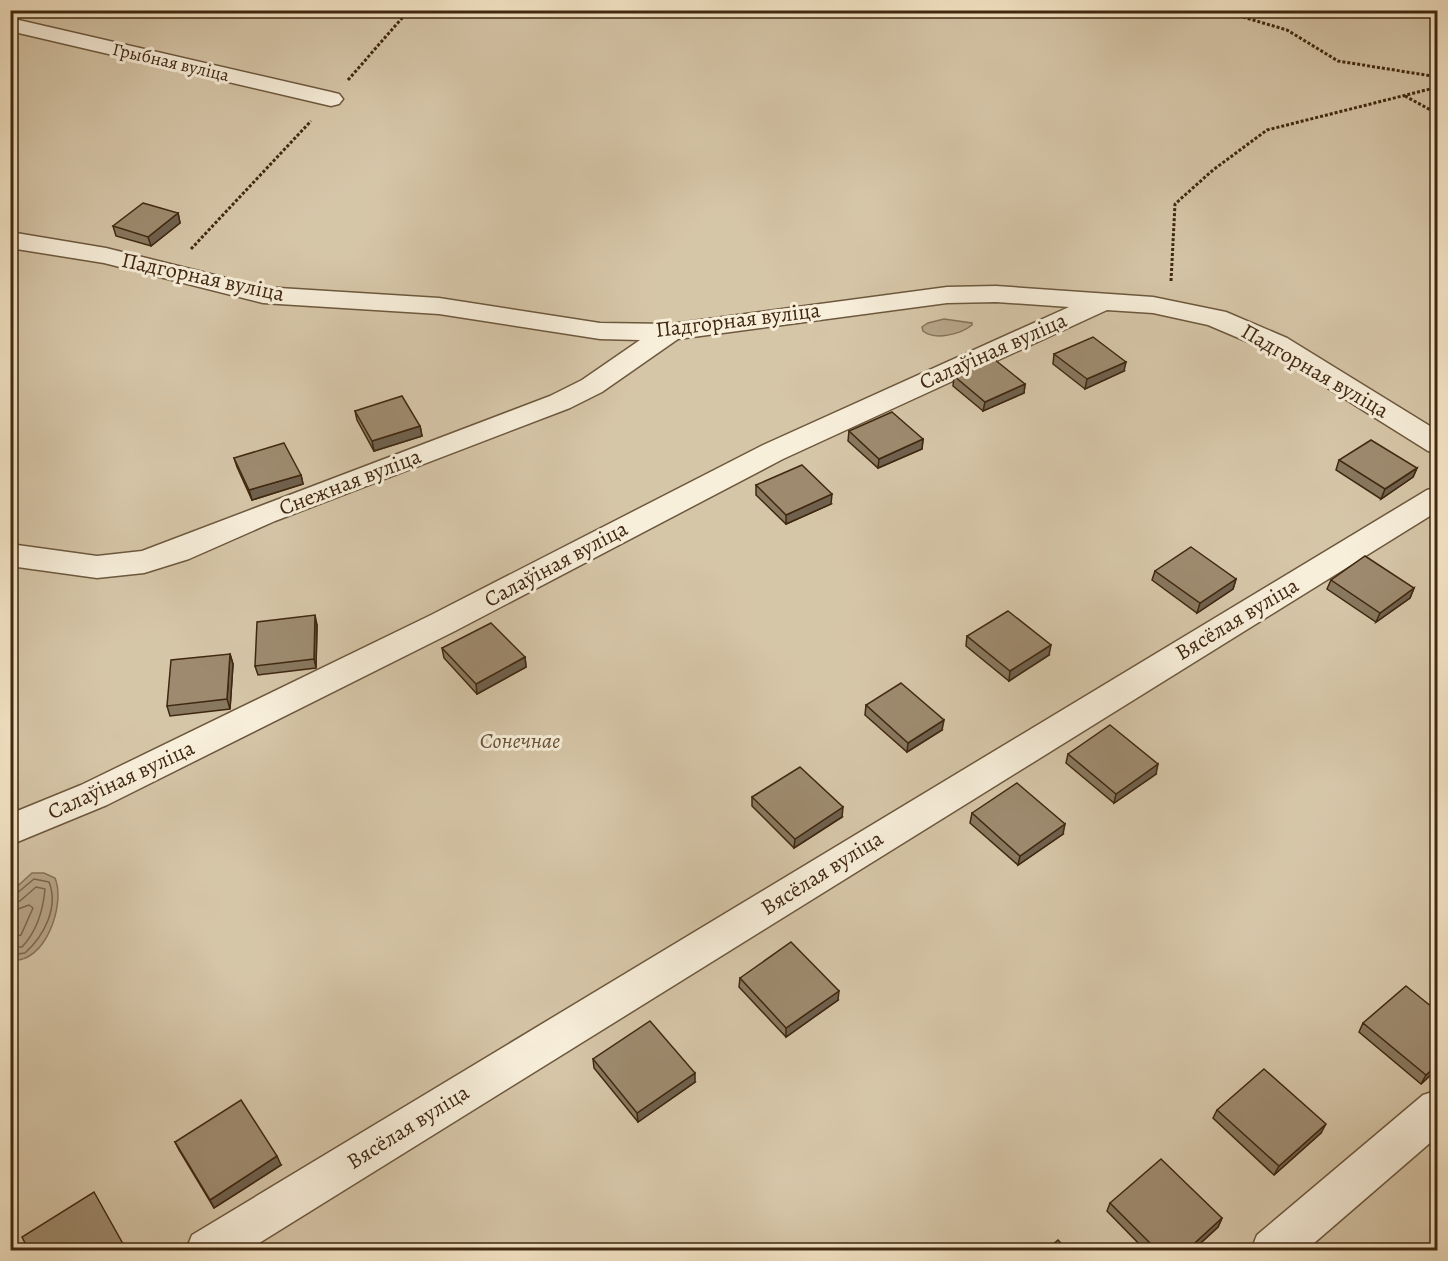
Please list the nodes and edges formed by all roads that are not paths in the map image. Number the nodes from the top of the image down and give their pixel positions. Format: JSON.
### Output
{"nodes":[{"id":1,"x":10,"y":24,"type":"edge"},
{"id":2,"x":331,"y":99,"type":"road end"},
{"id":3,"x":10,"y":240,"type":"edge"},
{"id":4,"x":1104,"y":301,"type":"junction"},
{"id":5,"x":670,"y":332,"type":"junction"},
{"id":6,"x":1437,"y":444,"type":"edge"},
{"id":7,"x":1437,"y":497,"type":"edge"},
{"id":8,"x":10,"y":555,"type":"edge"},
{"id":9,"x":10,"y":830,"type":"edge"},
{"id":10,"x":1437,"y":1109,"type":"edge"},
{"id":11,"x":208,"y":1251,"type":"edge"},
{"id":12,"x":1273,"y":1251,"type":"edge"}],
"edges":[{"from":1,"to":2,"type":"street","name":"Грыбная вуліца"},
{"from":3,"to":5,"type":"street","name":"Падгорная вуліца"},
{"from":4,"to":5,"type":"street","name":"Падгорная вуліца"},
{"from":4,"to":6,"type":"street","name":"Падгорная вуліца"},
{"from":4,"to":9,"type":"street","name":"Салаўіная вуліца"},
{"from":5,"to":8,"type":"street","name":"Снежная вуліца"},
{"from":7,"to":11,"type":"street","name":"Вясёлая вуліца"},
{"from":10,"to":12,"type":"street"}]}
